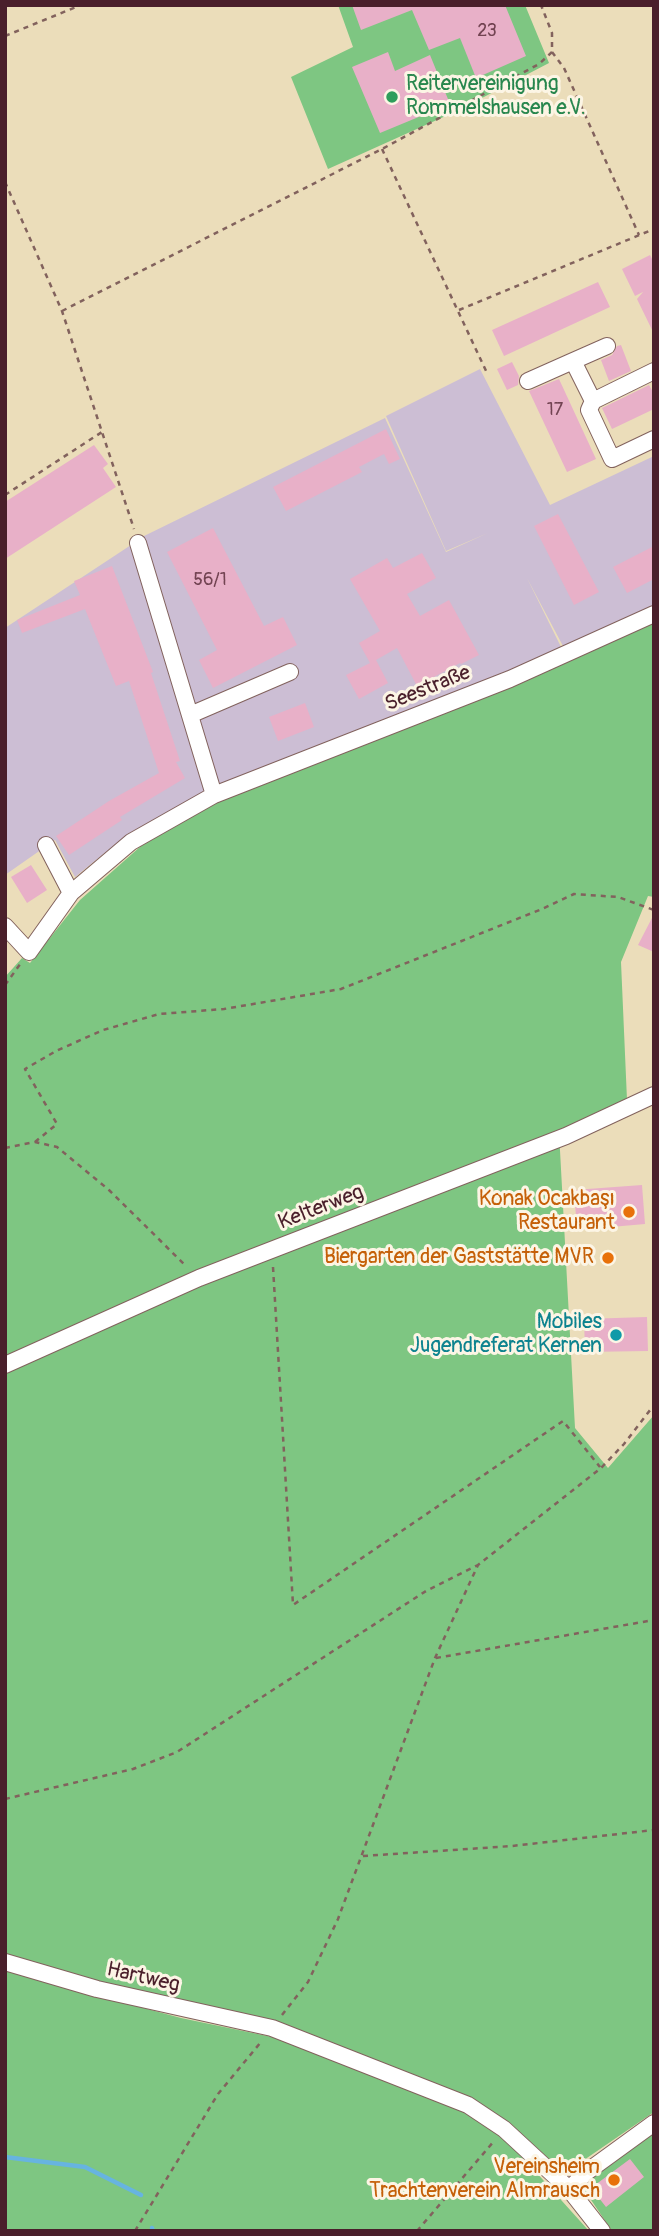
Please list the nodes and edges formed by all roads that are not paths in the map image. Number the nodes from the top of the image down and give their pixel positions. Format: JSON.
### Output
{"nodes":[{"id":1,"x":607,"y":346,"type":"dead end"},
{"id":2,"x":573,"y":361,"type":"junction"},
{"id":3,"x":654,"y":371,"type":"edge"},
{"id":4,"x":528,"y":381,"type":"dead end"},
{"id":5,"x":593,"y":401,"type":"junction"},
{"id":6,"x":654,"y":439,"type":"edge"},
{"id":7,"x":138,"y":543,"type":"road end"},
{"id":8,"x":654,"y":614,"type":"edge"},
{"id":9,"x":290,"y":672,"type":"dead end"},
{"id":10,"x":190,"y":715,"type":"junction"},
{"id":11,"x":214,"y":794,"type":"junction"},
{"id":12,"x":46,"y":845,"type":"dead end"},
{"id":13,"x":72,"y":893,"type":"junction"},
{"id":14,"x":5,"y":926,"type":"edge"},
{"id":15,"x":654,"y":1094,"type":"edge"},
{"id":16,"x":5,"y":1365,"type":"edge"},
{"id":17,"x":5,"y":1962,"type":"edge"},
{"id":18,"x":654,"y":2123,"type":"edge"},
{"id":19,"x":569,"y":2189,"type":"junction"},
{"id":20,"x":602,"y":2231,"type":"edge"}],
"edges":[{"from":1,"to":2,"type":"street"},
{"from":2,"to":4,"type":"street"},
{"from":2,"to":5,"type":"street"},
{"from":3,"to":5,"type":"street"},
{"from":5,"to":6,"type":"street"},
{"from":7,"to":10,"type":"street"},
{"from":8,"to":11,"type":"street","name":"Seestraße"},
{"from":9,"to":10,"type":"street"},
{"from":10,"to":11,"type":"street"},
{"from":11,"to":13,"type":"street","name":"Seestraße"},
{"from":12,"to":13,"type":"street"},
{"from":13,"to":14,"type":"street","name":"Seestraße"},
{"from":15,"to":16,"type":"street","name":"Kelterweg"},
{"from":17,"to":19,"type":"street","name":"Hartweg"},
{"from":18,"to":19,"type":"street"},
{"from":19,"to":20,"type":"street","name":"Hartweg"}]}
